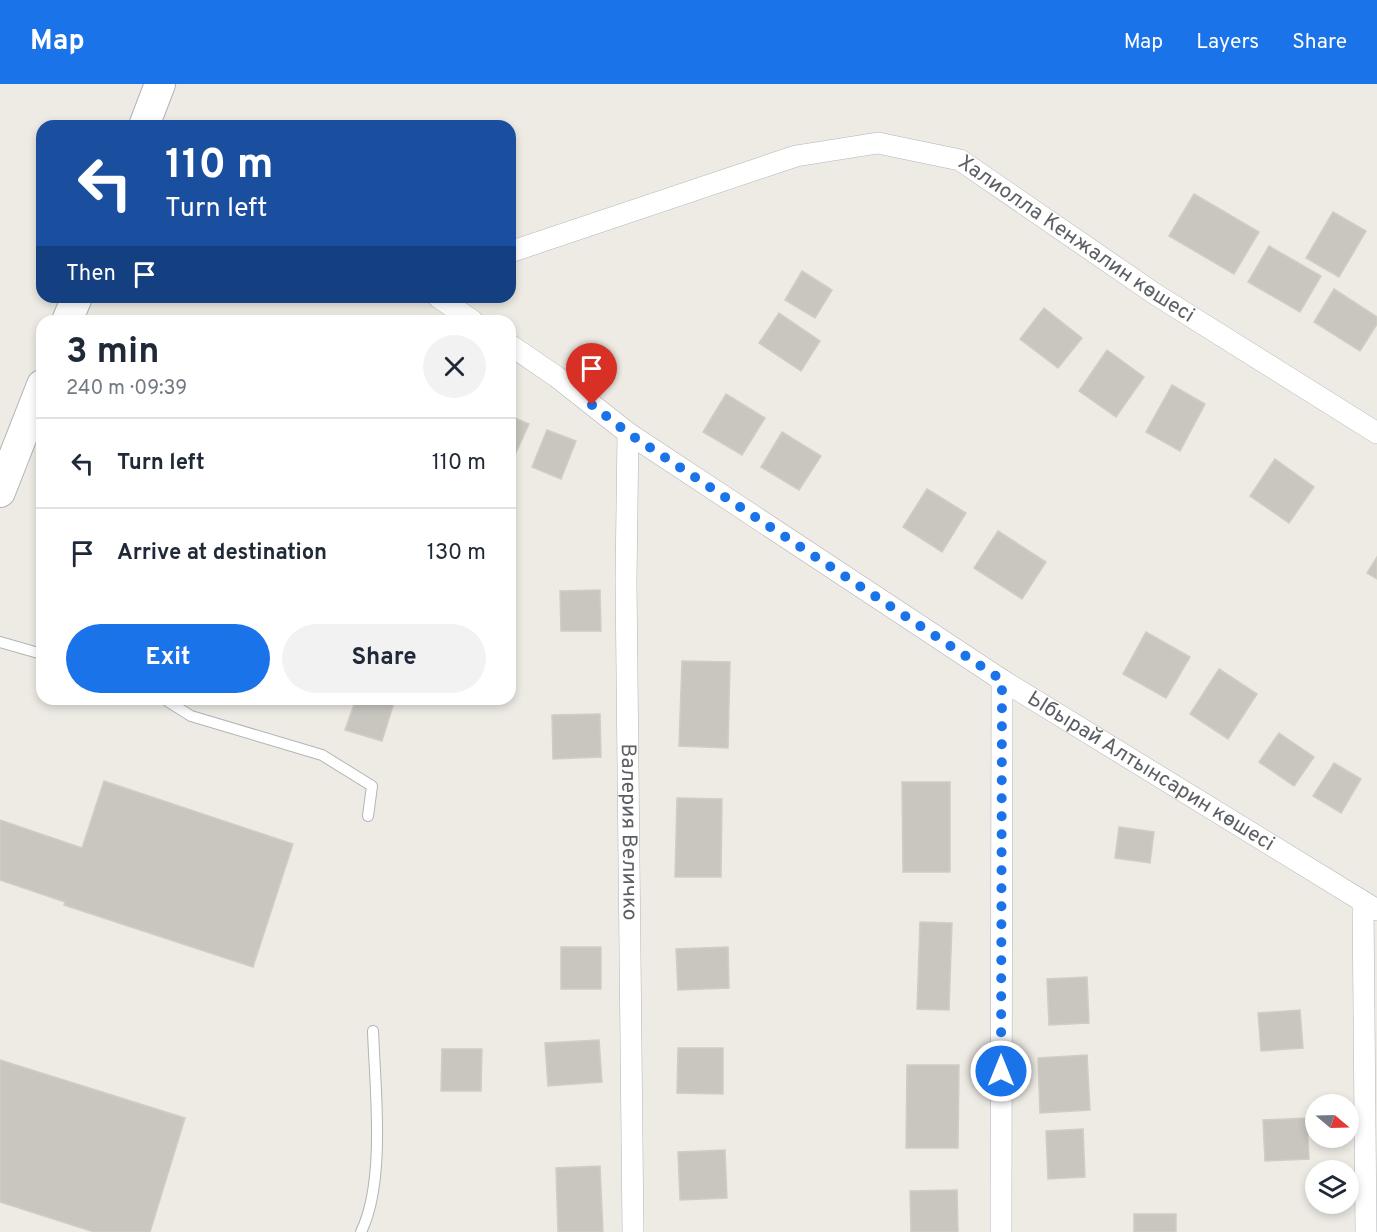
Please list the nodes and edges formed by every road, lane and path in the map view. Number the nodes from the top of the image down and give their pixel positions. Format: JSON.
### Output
{"nodes":[{"id":1,"x":160,"y":84,"type":"edge"},
{"id":2,"x":152,"y":120,"type":"edge"},
{"id":3,"x":516,"y":250,"type":"edge"},
{"id":4,"x":447,"y":303,"type":"edge"},
{"id":5,"x":464,"y":315,"type":"edge"},
{"id":6,"x":516,"y":349,"type":"edge"},
{"id":7,"x":36,"y":400,"type":"edge"},
{"id":8,"x":628,"y":433,"type":"junction"},
{"id":9,"x":1377,"y":433,"type":"edge"},
{"id":10,"x":0,"y":492,"type":"edge"},
{"id":11,"x":0,"y":642,"type":"edge"},
{"id":12,"x":36,"y":652,"type":"edge"},
{"id":13,"x":1002,"y":680,"type":"junction"},
{"id":14,"x":174,"y":705,"type":"edge"},
{"id":15,"x":368,"y":816,"type":"dead end"},
{"id":16,"x":1370,"y":906,"type":"edge"},
{"id":17,"x":373,"y":1031,"type":"dead end"},
{"id":18,"x":361,"y":1232,"type":"edge"},
{"id":19,"x":633,"y":1232,"type":"edge"},
{"id":20,"x":1001,"y":1232,"type":"edge"},
{"id":21,"x":1366,"y":1232,"type":"edge"}],
"edges":[{"from":1,"to":2,"type":"street"},
{"from":3,"to":9,"type":"street","name":"Халиолла Кенжалин көшесі"},
{"from":4,"to":5,"type":"street"},
{"from":6,"to":8,"type":"street","name":"Ыбырай Алтынсарин көшесі"},
{"from":7,"to":10,"type":"street"},
{"from":8,"to":13,"type":"street","name":"Ыбырай Алтынсарин көшесі"},
{"from":8,"to":19,"type":"street","name":"Валерия Величко"},
{"from":11,"to":12,"type":"lane"},
{"from":13,"to":16,"type":"street","name":"Ыбырай Алтынсарин көшесі"},
{"from":13,"to":20,"type":"street"},
{"from":14,"to":15,"type":"lane"},
{"from":16,"to":21,"type":"street"},
{"from":17,"to":18,"type":"lane"}]}
